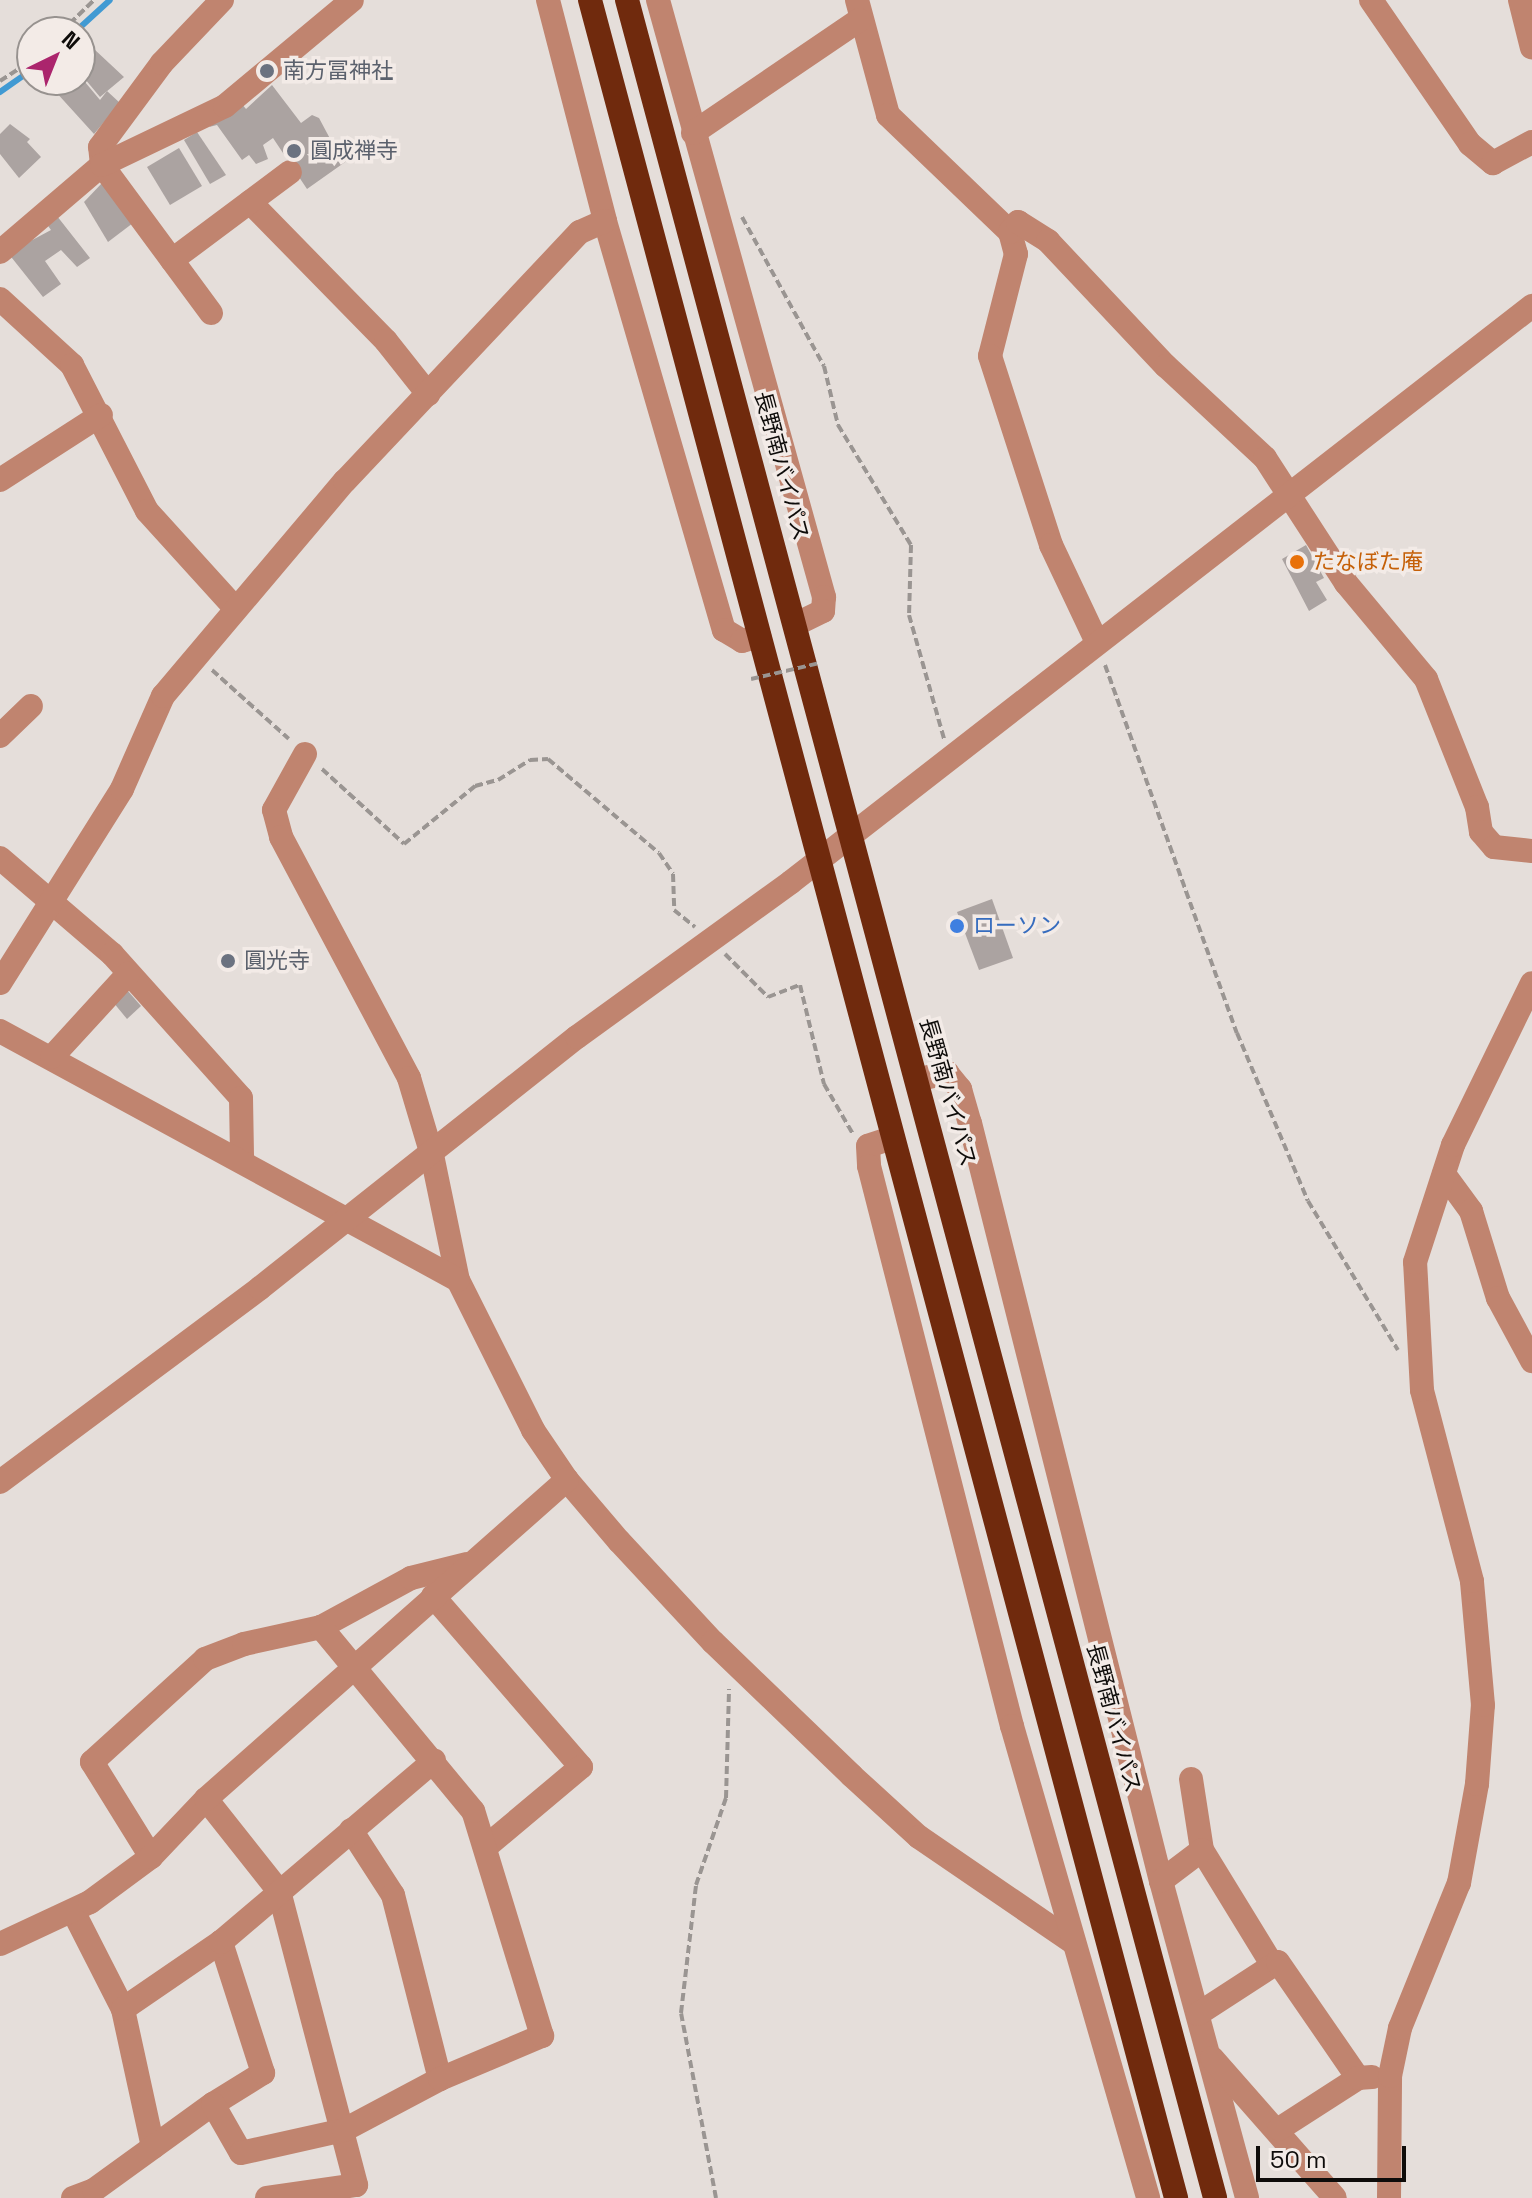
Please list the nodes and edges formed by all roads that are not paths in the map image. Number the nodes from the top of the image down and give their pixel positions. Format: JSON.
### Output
{"nodes":[{"id":1,"x":222,"y":0,"type":"edge"},
{"id":2,"x":352,"y":0,"type":"edge"},
{"id":3,"x":548,"y":0,"type":"edge"},
{"id":4,"x":590,"y":0,"type":"edge"},
{"id":5,"x":627,"y":0,"type":"edge"},
{"id":6,"x":658,"y":0,"type":"edge"},
{"id":7,"x":1371,"y":0,"type":"edge"},
{"id":8,"x":1520,"y":0,"type":"edge"},
{"id":9,"x":858,"y":10,"type":"edge"},
{"id":10,"x":1532,"y":48,"type":"edge"},
{"id":11,"x":693,"y":133,"type":"junction"},
{"id":12,"x":1532,"y":142,"type":"edge"},
{"id":13,"x":102,"y":165,"type":"junction"},
{"id":14,"x":290,"y":172,"type":"dead end"},
{"id":15,"x":250,"y":202,"type":"junction"},
{"id":16,"x":605,"y":221,"type":"junction"},
{"id":17,"x":1010,"y":232,"type":"junction"},
{"id":18,"x":0,"y":252,"type":"edge"},
{"id":19,"x":172,"y":260,"type":"junction"},
{"id":20,"x":0,"y":299,"type":"edge"},
{"id":21,"x":1532,"y":306,"type":"edge"},
{"id":22,"x":211,"y":313,"type":"dead end"},
{"id":23,"x":428,"y":394,"type":"junction"},
{"id":24,"x":101,"y":415,"type":"junction"},
{"id":25,"x":0,"y":480,"type":"edge"},
{"id":26,"x":1290,"y":492,"type":"junction"},
{"id":27,"x":235,"y":608,"type":"junction"},
{"id":28,"x":796,"y":624,"type":"junction"},
{"id":29,"x":759,"y":636,"type":"junction"},
{"id":30,"x":1096,"y":640,"type":"junction"},
{"id":31,"x":31,"y":706,"type":"dead end"},
{"id":32,"x":0,"y":736,"type":"edge"},
{"id":33,"x":305,"y":754,"type":"road end"},
{"id":34,"x":851,"y":833,"type":"junction"},
{"id":35,"x":1532,"y":851,"type":"edge"},
{"id":36,"x":0,"y":858,"type":"edge"},
{"id":37,"x":818,"y":858,"type":"junction"},
{"id":38,"x":52,"y":899,"type":"junction"},
{"id":39,"x":128,"y":974,"type":"junction"},
{"id":40,"x":0,"y":983,"type":"edge"},
{"id":41,"x":1532,"y":983,"type":"edge"},
{"id":42,"x":0,"y":1031,"type":"edge"},
{"id":43,"x":52,"y":1057,"type":"junction"},
{"id":44,"x":920,"y":1079,"type":"junction"},
{"id":45,"x":892,"y":1138,"type":"junction"},
{"id":46,"x":432,"y":1155,"type":"junction"},
{"id":47,"x":242,"y":1158,"type":"junction"},
{"id":48,"x":1444,"y":1174,"type":"junction"},
{"id":49,"x":346,"y":1220,"type":"junction"},
{"id":50,"x":458,"y":1280,"type":"junction"},
{"id":51,"x":1532,"y":1361,"type":"edge"},
{"id":52,"x":567,"y":1480,"type":"junction"},
{"id":53,"x":0,"y":1482,"type":"edge"},
{"id":54,"x":474,"y":1563,"type":"junction"},
{"id":55,"x":433,"y":1596,"type":"junction"},
{"id":56,"x":321,"y":1627,"type":"junction"},
{"id":57,"x":357,"y":1665,"type":"junction"},
{"id":58,"x":1116,"y":1697,"type":"junction"},
{"id":59,"x":1084,"y":1704,"type":"junction"},
{"id":60,"x":1047,"y":1716,"type":"junction"},
{"id":61,"x":1012,"y":1726,"type":"junction"},
{"id":62,"x":434,"y":1761,"type":"junction"},
{"id":63,"x":1191,"y":1779,"type":"dead end"},
{"id":64,"x":206,"y":1799,"type":"junction"},
{"id":65,"x":351,"y":1830,"type":"junction"},
{"id":66,"x":487,"y":1846,"type":"junction"},
{"id":67,"x":1202,"y":1850,"type":"junction"},
{"id":68,"x":151,"y":1857,"type":"junction"},
{"id":69,"x":1161,"y":1881,"type":"junction"},
{"id":70,"x":279,"y":1891,"type":"junction"},
{"id":71,"x":73,"y":1911,"type":"junction"},
{"id":72,"x":221,"y":1942,"type":"junction"},
{"id":73,"x":1074,"y":1943,"type":"junction"},
{"id":74,"x":0,"y":1944,"type":"edge"},
{"id":75,"x":1273,"y":1966,"type":"junction"},
{"id":76,"x":123,"y":2009,"type":"junction"},
{"id":77,"x":1198,"y":2014,"type":"junction"},
{"id":78,"x":1210,"y":2057,"type":"junction"},
{"id":79,"x":1390,"y":2076,"type":"junction"},
{"id":80,"x":1358,"y":2078,"type":"junction"},
{"id":81,"x":440,"y":2079,"type":"junction"},
{"id":82,"x":213,"y":2104,"type":"junction"},
{"id":83,"x":1279,"y":2129,"type":"junction"},
{"id":84,"x":344,"y":2130,"type":"junction"},
{"id":85,"x":153,"y":2147,"type":"junction"},
{"id":86,"x":323,"y":2194,"type":"edge"},
{"id":87,"x":73,"y":2198,"type":"edge"},
{"id":88,"x":267,"y":2198,"type":"edge"},
{"id":89,"x":1148,"y":2198,"type":"edge"},
{"id":90,"x":1176,"y":2198,"type":"edge"},
{"id":91,"x":1215,"y":2198,"type":"edge"},
{"id":92,"x":1247,"y":2198,"type":"edge"},
{"id":93,"x":1335,"y":2198,"type":"edge"},
{"id":94,"x":1389,"y":2198,"type":"edge"}],
"edges":[{"from":1,"to":13,"type":"street"},
{"from":2,"to":13,"type":"street"},
{"from":3,"to":16,"type":"street"},
{"from":4,"to":29,"type":"highway"},
{"from":5,"to":28,"type":"highway","name":"長野南バイパス"},
{"from":6,"to":11,"type":"street"},
{"from":7,"to":12,"type":"street"},
{"from":8,"to":10,"type":"street"},
{"from":9,"to":11,"type":"street"},
{"from":9,"to":17,"type":"street"},
{"from":11,"to":28,"type":"street"},
{"from":13,"to":18,"type":"street"},
{"from":13,"to":19,"type":"street"},
{"from":14,"to":15,"type":"street"},
{"from":15,"to":19,"type":"street"},
{"from":15,"to":23,"type":"street"},
{"from":16,"to":23,"type":"street"},
{"from":16,"to":29,"type":"street"},
{"from":17,"to":26,"type":"street"},
{"from":17,"to":30,"type":"street"},
{"from":19,"to":22,"type":"street"},
{"from":20,"to":24,"type":"street"},
{"from":21,"to":26,"type":"street"},
{"from":23,"to":27,"type":"street"},
{"from":24,"to":25,"type":"street"},
{"from":24,"to":27,"type":"street"},
{"from":26,"to":30,"type":"street"},
{"from":26,"to":35,"type":"street"},
{"from":27,"to":38,"type":"street"},
{"from":28,"to":34,"type":"highway","name":"長野南バイパス"},
{"from":29,"to":37,"type":"highway"},
{"from":30,"to":34,"type":"street"},
{"from":31,"to":32,"type":"street"},
{"from":33,"to":46,"type":"street"},
{"from":34,"to":37,"type":"street"},
{"from":34,"to":44,"type":"highway","name":"長野南バイパス"},
{"from":36,"to":38,"type":"street"},
{"from":37,"to":45,"type":"highway"},
{"from":37,"to":46,"type":"street"},
{"from":38,"to":39,"type":"street"},
{"from":38,"to":40,"type":"street"},
{"from":39,"to":43,"type":"street"},
{"from":39,"to":47,"type":"street"},
{"from":41,"to":48,"type":"street"},
{"from":42,"to":43,"type":"street"},
{"from":43,"to":47,"type":"street"},
{"from":44,"to":58,"type":"street"},
{"from":44,"to":59,"type":"highway","name":"長野南バイパス"},
{"from":45,"to":60,"type":"highway"},
{"from":45,"to":61,"type":"street"},
{"from":46,"to":49,"type":"street"},
{"from":46,"to":50,"type":"street"},
{"from":47,"to":49,"type":"street"},
{"from":48,"to":51,"type":"street"},
{"from":48,"to":79,"type":"street"},
{"from":49,"to":50,"type":"street"},
{"from":49,"to":53,"type":"street"},
{"from":50,"to":52,"type":"street"},
{"from":52,"to":54,"type":"street"},
{"from":52,"to":73,"type":"street"},
{"from":54,"to":55,"type":"street"},
{"from":54,"to":56,"type":"street"},
{"from":55,"to":57,"type":"street"},
{"from":55,"to":66,"type":"street"},
{"from":56,"to":57,"type":"street"},
{"from":56,"to":68,"type":"street"},
{"from":57,"to":62,"type":"street"},
{"from":57,"to":64,"type":"street"},
{"from":58,"to":59,"type":"street"},
{"from":58,"to":69,"type":"street"},
{"from":59,"to":91,"type":"highway","name":"長野南バイパス"},
{"from":60,"to":61,"type":"street"},
{"from":60,"to":90,"type":"highway"},
{"from":61,"to":73,"type":"street"},
{"from":62,"to":65,"type":"street"},
{"from":62,"to":66,"type":"street"},
{"from":63,"to":67,"type":"street"},
{"from":64,"to":68,"type":"street"},
{"from":64,"to":70,"type":"street"},
{"from":65,"to":70,"type":"street"},
{"from":65,"to":81,"type":"street"},
{"from":66,"to":81,"type":"street"},
{"from":67,"to":69,"type":"street"},
{"from":67,"to":75,"type":"street"},
{"from":68,"to":71,"type":"street"},
{"from":69,"to":77,"type":"street"},
{"from":70,"to":72,"type":"street"},
{"from":70,"to":84,"type":"street"},
{"from":71,"to":74,"type":"street"},
{"from":71,"to":76,"type":"street"},
{"from":72,"to":76,"type":"street"},
{"from":72,"to":82,"type":"street"},
{"from":73,"to":89,"type":"street"},
{"from":75,"to":77,"type":"street"},
{"from":75,"to":80,"type":"street"},
{"from":76,"to":85,"type":"street"},
{"from":77,"to":78,"type":"street"},
{"from":78,"to":83,"type":"street"},
{"from":78,"to":92,"type":"street"},
{"from":79,"to":80,"type":"street"},
{"from":79,"to":94,"type":"street"},
{"from":80,"to":83,"type":"street"},
{"from":81,"to":84,"type":"street"},
{"from":82,"to":84,"type":"street"},
{"from":82,"to":85,"type":"street"},
{"from":83,"to":93,"type":"street"},
{"from":84,"to":86,"type":"street"},
{"from":85,"to":87,"type":"street"},
{"from":86,"to":88,"type":"street"}]}
